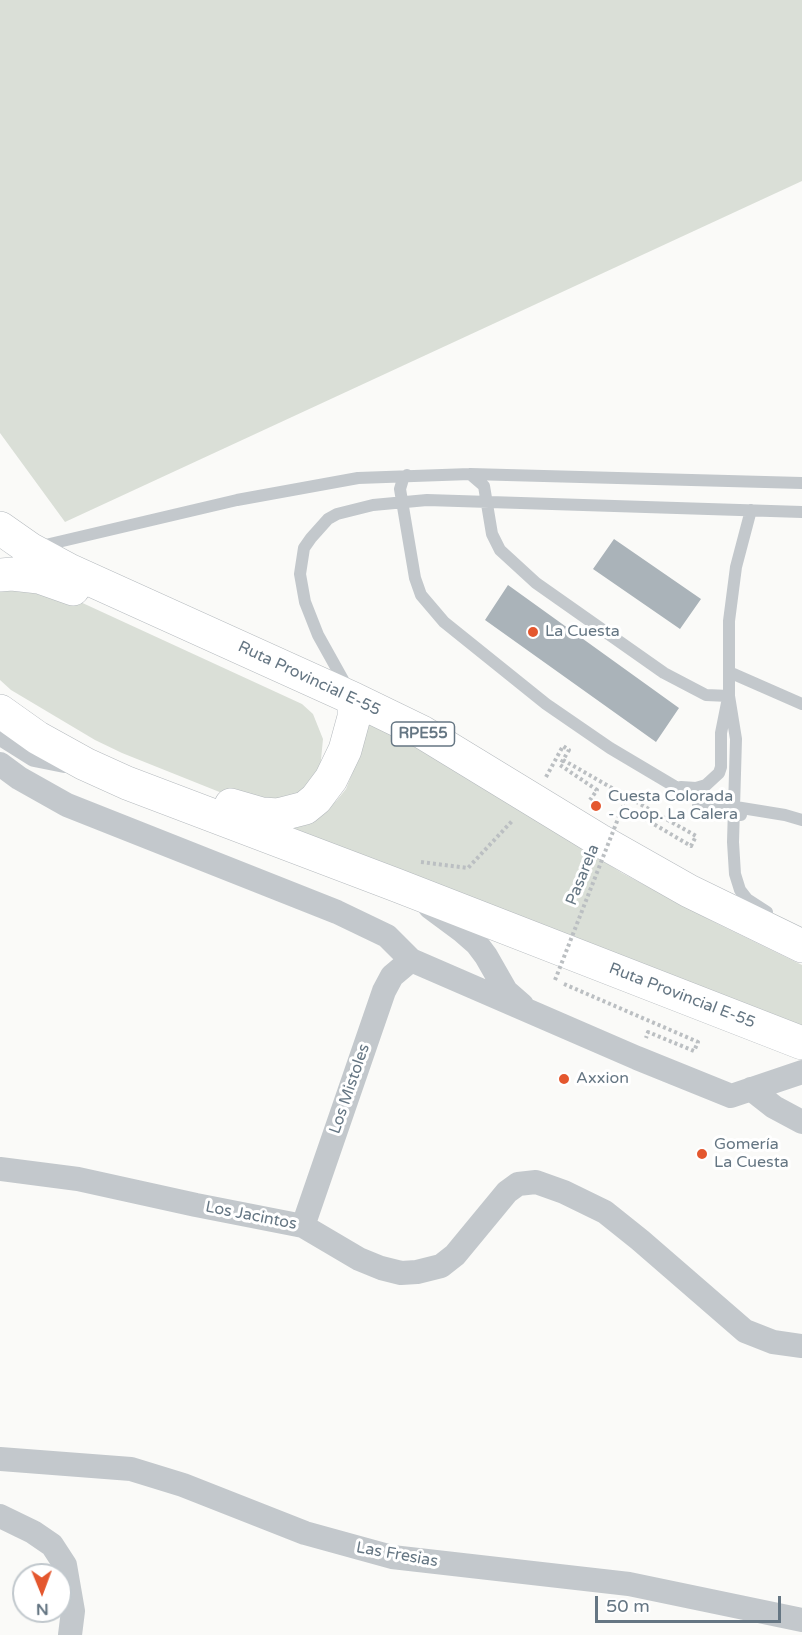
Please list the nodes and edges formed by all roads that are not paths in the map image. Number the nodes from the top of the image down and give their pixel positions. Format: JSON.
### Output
{"nodes":[{"id":1,"x":470,"y":474,"type":"junction"},
{"id":2,"x":407,"y":475,"type":"junction"},
{"id":3,"x":802,"y":483,"type":"edge"},
{"id":4,"x":403,"y":501,"type":"junction"},
{"id":5,"x":487,"y":501,"type":"junction"},
{"id":6,"x":752,"y":510,"type":"junction"},
{"id":7,"x":802,"y":512,"type":"edge"},
{"id":8,"x":0,"y":528,"type":"edge"},
{"id":9,"x":11,"y":562,"type":"edge"},
{"id":10,"x":235,"y":645,"type":"junction"},
{"id":11,"x":729,"y":672,"type":"junction"},
{"id":12,"x":0,"y":690,"type":"edge"},
{"id":13,"x":729,"y":696,"type":"junction"},
{"id":14,"x":354,"y":699,"type":"junction"},
{"id":15,"x":802,"y":704,"type":"edge"},
{"id":16,"x":0,"y":711,"type":"edge"},
{"id":17,"x":0,"y":733,"type":"edge"},
{"id":18,"x":0,"y":764,"type":"edge"},
{"id":19,"x":85,"y":764,"type":"junction"},
{"id":20,"x":337,"y":765,"type":"junction"},
{"id":21,"x":674,"y":786,"type":"junction"},
{"id":22,"x":165,"y":799,"type":"junction"},
{"id":23,"x":732,"y":812,"type":"junction"},
{"id":24,"x":802,"y":820,"type":"edge"},
{"id":25,"x":405,"y":872,"type":"junction"},
{"id":26,"x":780,"y":918,"type":"dead end"},
{"id":27,"x":802,"y":946,"type":"edge"},
{"id":28,"x":411,"y":960,"type":"junction"},
{"id":29,"x":531,"y":1013,"type":"junction"},
{"id":30,"x":802,"y":1043,"type":"edge"},
{"id":31,"x":802,"y":1071,"type":"edge"},
{"id":32,"x":751,"y":1089,"type":"junction"},
{"id":33,"x":802,"y":1122,"type":"edge"},
{"id":34,"x":0,"y":1169,"type":"edge"},
{"id":35,"x":303,"y":1226,"type":"junction"},
{"id":36,"x":802,"y":1346,"type":"edge"},
{"id":37,"x":0,"y":1458,"type":"edge"},
{"id":38,"x":0,"y":1516,"type":"edge"},
{"id":39,"x":802,"y":1620,"type":"edge"},
{"id":40,"x":70,"y":1635,"type":"edge"}],
"edges":[{"from":1,"to":2,"type":"lane"},
{"from":1,"to":3,"type":"lane"},
{"from":1,"to":5,"type":"lane"},
{"from":2,"to":4,"type":"lane"},
{"from":2,"to":9,"type":"lane"},
{"from":4,"to":5,"type":"lane"},
{"from":4,"to":14,"type":"lane"},
{"from":4,"to":21,"type":"lane"},
{"from":5,"to":6,"type":"lane"},
{"from":5,"to":13,"type":"lane"},
{"from":6,"to":7,"type":"lane"},
{"from":6,"to":11,"type":"lane"},
{"from":8,"to":9,"type":"main road","name":"Ruta Provincial E-55","number":"RPE55"},
{"from":9,"to":10,"type":"main road","name":"Ruta Provincial E-55","number":"RPE55"},
{"from":10,"to":14,"type":"main road","name":"Ruta Provincial E-55","number":"RPE55"},
{"from":10,"to":20,"type":"main road","number":"RPE55"},
{"from":11,"to":13,"type":"lane"},
{"from":11,"to":15,"type":"lane"},
{"from":12,"to":19,"type":"main road"},
{"from":13,"to":21,"type":"lane"},
{"from":13,"to":23,"type":"lane"},
{"from":14,"to":20,"type":"main road"},
{"from":14,"to":27,"type":"main road","name":"Ruta Provincial E-55","number":"RPE55"},
{"from":16,"to":19,"type":"main road","name":"Ruta Provincial E-55"},
{"from":17,"to":19,"type":"street"},
{"from":18,"to":28,"type":"street"},
{"from":19,"to":22,"type":"main road","name":"Ruta Provincial E-55"},
{"from":20,"to":22,"type":"main road"},
{"from":21,"to":23,"type":"lane"},
{"from":21,"to":23,"type":"lane"},
{"from":22,"to":25,"type":"main road","name":"Ruta Provincial E-55"},
{"from":23,"to":24,"type":"lane"},
{"from":23,"to":26,"type":"lane"},
{"from":25,"to":29,"type":"street"},
{"from":25,"to":30,"type":"main road","name":"Ruta Provincial E-55"},
{"from":28,"to":29,"type":"street"},
{"from":28,"to":35,"type":"street","name":"Los Mistoles"},
{"from":29,"to":32,"type":"street"},
{"from":31,"to":32,"type":"street"},
{"from":32,"to":33,"type":"street"},
{"from":34,"to":35,"type":"street","name":"Los Jacintos"},
{"from":35,"to":36,"type":"street","name":"Los Jacintos"},
{"from":37,"to":39,"type":"street","name":"Las Fresias"},
{"from":38,"to":40,"type":"street"}]}
